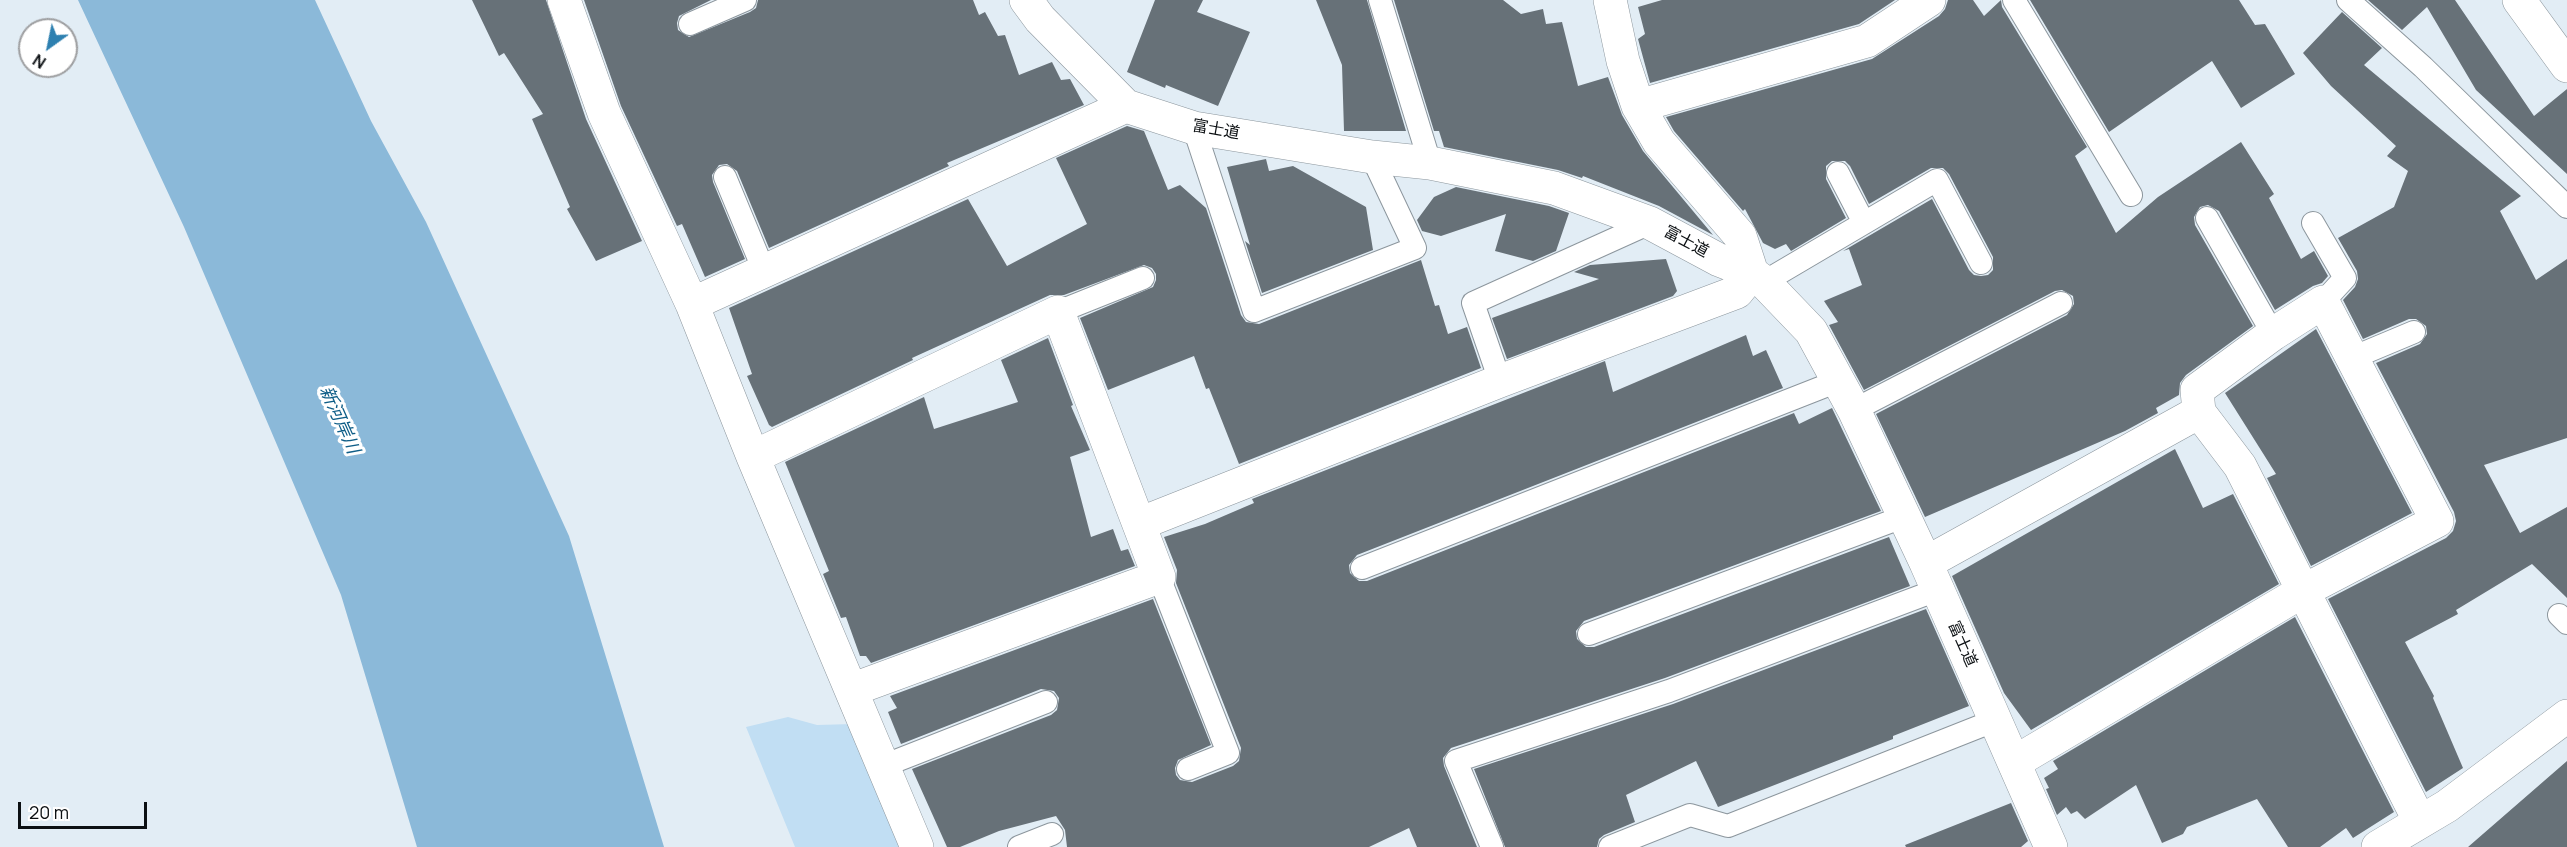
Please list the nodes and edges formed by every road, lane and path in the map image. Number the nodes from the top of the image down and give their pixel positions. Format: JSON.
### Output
{"nodes":[{"id":1,"x":564,"y":0,"type":"edge"},
{"id":2,"x":745,"y":0,"type":"edge"},
{"id":3,"x":1026,"y":0,"type":"edge"},
{"id":4,"x":1380,"y":0,"type":"edge"},
{"id":5,"x":1610,"y":0,"type":"edge"},
{"id":6,"x":1929,"y":0,"type":"edge"},
{"id":7,"x":2014,"y":0,"type":"edge"},
{"id":8,"x":2348,"y":0,"type":"edge"},
{"id":9,"x":2519,"y":0,"type":"edge"},
{"id":10,"x":690,"y":24,"type":"dead end"},
{"id":11,"x":2567,"y":66,"type":"edge"},
{"id":12,"x":1126,"y":106,"type":"junction"},
{"id":13,"x":1638,"y":106,"type":"junction"},
{"id":14,"x":1194,"y":128,"type":"junction"},
{"id":15,"x":1372,"y":157,"type":"junction"},
{"id":16,"x":1430,"y":163,"type":"junction"},
{"id":17,"x":1838,"y":172,"type":"dead end"},
{"id":18,"x":725,"y":177,"type":"dead end"},
{"id":19,"x":2131,"y":195,"type":"dead end"},
{"id":20,"x":2567,"y":207,"type":"edge"},
{"id":21,"x":2207,"y":218,"type":"dead end"},
{"id":22,"x":1650,"y":223,"type":"junction"},
{"id":23,"x":1864,"y":223,"type":"junction"},
{"id":24,"x":2313,"y":223,"type":"dead end"},
{"id":25,"x":1981,"y":264,"type":"dead end"},
{"id":26,"x":764,"y":271,"type":"junction"},
{"id":27,"x":1143,"y":278,"type":"dead end"},
{"id":28,"x":1758,"y":278,"type":"junction"},
{"id":29,"x":2061,"y":303,"type":"dead end"},
{"id":30,"x":2323,"y":303,"type":"junction"},
{"id":31,"x":692,"y":304,"type":"junction"},
{"id":32,"x":1058,"y":312,"type":"junction"},
{"id":33,"x":2414,"y":332,"type":"dead end"},
{"id":34,"x":2273,"y":334,"type":"junction"},
{"id":35,"x":2352,"y":358,"type":"junction"},
{"id":36,"x":1500,"y":381,"type":"junction"},
{"id":37,"x":1838,"y":381,"type":"junction"},
{"id":38,"x":1854,"y":410,"type":"junction"},
{"id":39,"x":2199,"y":412,"type":"junction"},
{"id":40,"x":753,"y":457,"type":"junction"},
{"id":41,"x":1903,"y":517,"type":"junction"},
{"id":42,"x":1139,"y":524,"type":"junction"},
{"id":43,"x":1362,"y":568,"type":"dead end"},
{"id":44,"x":1159,"y":577,"type":"junction"},
{"id":45,"x":1932,"y":577,"type":"junction"},
{"id":46,"x":2303,"y":591,"type":"junction"},
{"id":47,"x":1589,"y":634,"type":"dead end"},
{"id":48,"x":851,"y":690,"type":"junction"},
{"id":49,"x":1046,"y":702,"type":"dead end"},
{"id":50,"x":2567,"y":716,"type":"edge"},
{"id":51,"x":1996,"y":720,"type":"junction"},
{"id":52,"x":2015,"y":762,"type":"junction"},
{"id":53,"x":883,"y":766,"type":"junction"},
{"id":54,"x":1188,"y":769,"type":"dead end"},
{"id":55,"x":2420,"y":822,"type":"junction"},
{"id":56,"x":1052,"y":834,"type":"dead end"},
{"id":57,"x":917,"y":847,"type":"edge"},
{"id":58,"x":1019,"y":847,"type":"edge"},
{"id":59,"x":1492,"y":847,"type":"edge"},
{"id":60,"x":1610,"y":847,"type":"edge"},
{"id":61,"x":2051,"y":847,"type":"edge"},
{"id":62,"x":2378,"y":847,"type":"edge"}],
"edges":[{"from":1,"to":31,"type":"street"},
{"from":2,"to":10,"type":"lane"},
{"from":3,"to":12,"type":"street","name":"富士道"},
{"from":4,"to":16,"type":"lane"},
{"from":5,"to":13,"type":"street"},
{"from":6,"to":13,"type":"street"},
{"from":7,"to":19,"type":"lane"},
{"from":8,"to":20,"type":"lane"},
{"from":9,"to":11,"type":"street"},
{"from":12,"to":14,"type":"street","name":"富士道"},
{"from":12,"to":26,"type":"street"},
{"from":13,"to":28,"type":"street"},
{"from":14,"to":15,"type":"street","name":"富士道"},
{"from":14,"to":15,"type":"lane"},
{"from":15,"to":16,"type":"street","name":"富士道"},
{"from":16,"to":22,"type":"street","name":"富士道"},
{"from":17,"to":23,"type":"lane"},
{"from":18,"to":26,"type":"lane"},
{"from":21,"to":34,"type":"lane"},
{"from":22,"to":28,"type":"street","name":"富士道"},
{"from":22,"to":36,"type":"lane"},
{"from":23,"to":25,"type":"lane"},
{"from":23,"to":28,"type":"lane"},
{"from":24,"to":30,"type":"lane"},
{"from":26,"to":31,"type":"street"},
{"from":27,"to":32,"type":"lane"},
{"from":28,"to":36,"type":"street"},
{"from":28,"to":37,"type":"street","name":"富士道"},
{"from":29,"to":38,"type":"lane"},
{"from":30,"to":34,"type":"street"},
{"from":30,"to":35,"type":"street"},
{"from":31,"to":40,"type":"street"},
{"from":32,"to":40,"type":"street"},
{"from":32,"to":42,"type":"street"},
{"from":33,"to":35,"type":"lane"},
{"from":34,"to":39,"type":"street"},
{"from":35,"to":46,"type":"street"},
{"from":36,"to":42,"type":"street"},
{"from":37,"to":38,"type":"street","name":"富士道"},
{"from":37,"to":43,"type":"lane"},
{"from":38,"to":41,"type":"street","name":"富士道"},
{"from":39,"to":45,"type":"street"},
{"from":39,"to":46,"type":"street"},
{"from":40,"to":48,"type":"street"},
{"from":41,"to":45,"type":"street","name":"富士道"},
{"from":41,"to":47,"type":"lane"},
{"from":42,"to":44,"type":"street"},
{"from":44,"to":48,"type":"street"},
{"from":44,"to":54,"type":"lane"},
{"from":45,"to":51,"type":"street","name":"富士道"},
{"from":45,"to":59,"type":"lane"},
{"from":46,"to":52,"type":"street"},
{"from":46,"to":55,"type":"street"},
{"from":48,"to":53,"type":"street"},
{"from":49,"to":53,"type":"lane"},
{"from":50,"to":55,"type":"street"},
{"from":51,"to":52,"type":"street","name":"富士道"},
{"from":51,"to":60,"type":"lane"},
{"from":52,"to":61,"type":"street","name":"富士道"},
{"from":53,"to":57,"type":"street"},
{"from":55,"to":62,"type":"street"},
{"from":56,"to":58,"type":"lane"}]}
